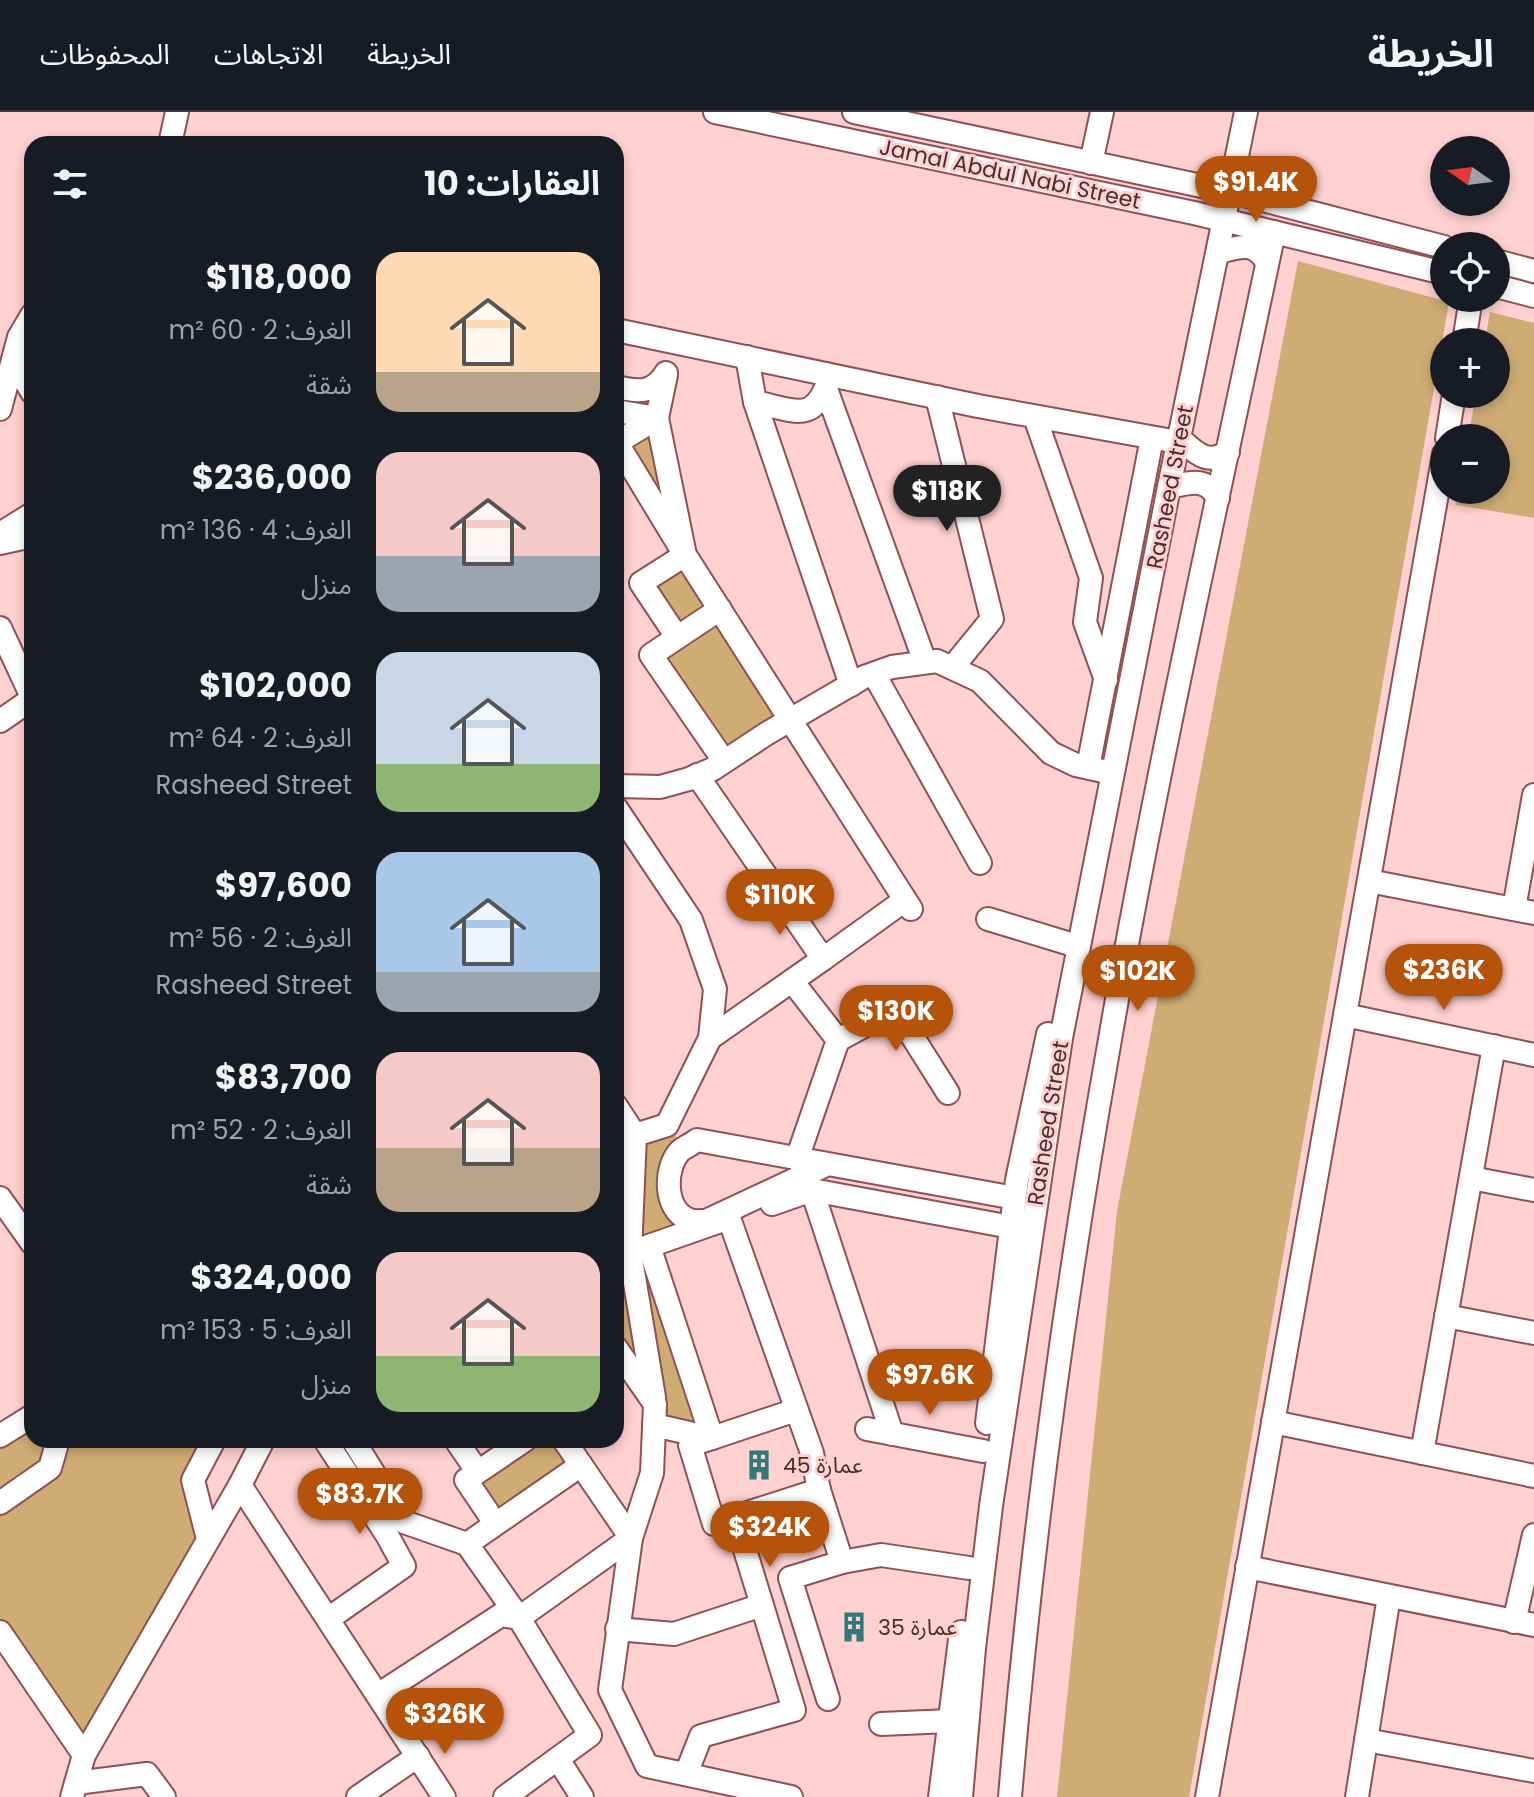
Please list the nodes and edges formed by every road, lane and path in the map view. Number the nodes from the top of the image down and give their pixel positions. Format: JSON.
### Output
{"nodes":[{"id":1,"x":177,"y":112,"type":"edge"},
{"id":2,"x":715,"y":112,"type":"edge"},
{"id":3,"x":854,"y":112,"type":"edge"},
{"id":4,"x":1102,"y":112,"type":"edge"},
{"id":5,"x":1246,"y":112,"type":"edge"},
{"id":6,"x":172,"y":136,"type":"edge"},
{"id":7,"x":1091,"y":163,"type":"junction"},
{"id":8,"x":1229,"y":192,"type":"junction"},
{"id":9,"x":1224,"y":221,"type":"junction"},
{"id":10,"x":1274,"y":232,"type":"junction"},
{"id":11,"x":1430,"y":243,"type":"edge"},
{"id":12,"x":1219,"y":252,"type":"junction"},
{"id":13,"x":1267,"y":263,"type":"junction"},
{"id":14,"x":1510,"y":265,"type":"edge"},
{"id":15,"x":1430,"y":270,"type":"edge"},
{"id":16,"x":1534,"y":271,"type":"edge"},
{"id":17,"x":1510,"y":290,"type":"edge"},
{"id":18,"x":1534,"y":296,"type":"edge"},
{"id":19,"x":24,"y":329,"type":"edge"},
{"id":20,"x":624,"y":332,"type":"edge"},
{"id":21,"x":668,"y":341,"type":"junction"},
{"id":22,"x":747,"y":357,"type":"junction"},
{"id":23,"x":13,"y":360,"type":"junction"},
{"id":24,"x":666,"y":375,"type":"junction"},
{"id":25,"x":24,"y":379,"type":"edge"},
{"id":26,"x":829,"y":382,"type":"junction"},
{"id":27,"x":624,"y":389,"type":"edge"},
{"id":28,"x":937,"y":397,"type":"junction"},
{"id":29,"x":755,"y":402,"type":"junction"},
{"id":30,"x":0,"y":409,"type":"edge"},
{"id":31,"x":624,"y":412,"type":"edge"},
{"id":32,"x":1035,"y":417,"type":"junction"},
{"id":33,"x":657,"y":418,"type":"junction"},
{"id":34,"x":624,"y":438,"type":"edge"},
{"id":35,"x":1170,"y":440,"type":"junction"},
{"id":36,"x":1228,"y":452,"type":"junction"},
{"id":37,"x":624,"y":456,"type":"edge"},
{"id":38,"x":1169,"y":487,"type":"junction"},
{"id":39,"x":1218,"y":498,"type":"junction"},
{"id":40,"x":1435,"y":504,"type":"edge"},
{"id":41,"x":24,"y":519,"type":"edge"},
{"id":42,"x":0,"y":534,"type":"edge"},
{"id":43,"x":24,"y":538,"type":"edge"},
{"id":44,"x":0,"y":543,"type":"edge"},
{"id":45,"x":685,"y":555,"type":"junction"},
{"id":46,"x":720,"y":609,"type":"junction"},
{"id":47,"x":0,"y":628,"type":"edge"},
{"id":48,"x":677,"y":637,"type":"junction"},
{"id":49,"x":925,"y":662,"type":"junction"},
{"id":50,"x":952,"y":668,"type":"junction"},
{"id":51,"x":874,"y":674,"type":"junction"},
{"id":52,"x":24,"y":680,"type":"edge"},
{"id":53,"x":1106,"y":681,"type":"junction"},
{"id":54,"x":851,"y":685,"type":"junction"},
{"id":55,"x":24,"y":704,"type":"edge"},
{"id":56,"x":791,"y":719,"type":"junction"},
{"id":57,"x":0,"y":721,"type":"edge"},
{"id":58,"x":724,"y":761,"type":"junction"},
{"id":59,"x":1095,"y":769,"type":"junction"},
{"id":60,"x":697,"y":775,"type":"junction"},
{"id":61,"x":624,"y":786,"type":"edge"},
{"id":62,"x":1534,"y":795,"type":"edge"},
{"id":63,"x":624,"y":820,"type":"edge"},
{"id":64,"x":980,"y":863,"type":"dead end"},
{"id":65,"x":1369,"y":881,"type":"junction"},
{"id":66,"x":1524,"y":911,"type":"edge"},
{"id":67,"x":988,"y":919,"type":"dead end"},
{"id":68,"x":1067,"y":943,"type":"junction"},
{"id":69,"x":823,"y":959,"type":"junction"},
{"id":70,"x":792,"y":981,"type":"junction"},
{"id":71,"x":1345,"y":1015,"type":"junction"},
{"id":72,"x":710,"y":1038,"type":"junction"},
{"id":73,"x":838,"y":1040,"type":"junction"},
{"id":74,"x":1494,"y":1046,"type":"junction"},
{"id":75,"x":1534,"y":1055,"type":"edge"},
{"id":76,"x":948,"y":1093,"type":"dead end"},
{"id":77,"x":667,"y":1125,"type":"junction"},
{"id":78,"x":625,"y":1138,"type":"edge"},
{"id":79,"x":685,"y":1148,"type":"junction"},
{"id":80,"x":797,"y":1159,"type":"junction"},
{"id":81,"x":828,"y":1164,"type":"junction"},
{"id":82,"x":1471,"y":1178,"type":"junction"},
{"id":83,"x":812,"y":1190,"type":"junction"},
{"id":84,"x":1534,"y":1190,"type":"edge"},
{"id":85,"x":0,"y":1198,"type":"edge"},
{"id":86,"x":1015,"y":1198,"type":"junction"},
{"id":87,"x":729,"y":1218,"type":"junction"},
{"id":88,"x":1011,"y":1227,"type":"junction"},
{"id":89,"x":24,"y":1232,"type":"edge"},
{"id":90,"x":640,"y":1249,"type":"junction"},
{"id":91,"x":1446,"y":1316,"type":"junction"},
{"id":92,"x":1534,"y":1333,"type":"edge"},
{"id":93,"x":624,"y":1362,"type":"edge"},
{"id":94,"x":796,"y":1410,"type":"junction"},
{"id":95,"x":655,"y":1415,"type":"junction"},
{"id":96,"x":24,"y":1421,"type":"edge"},
{"id":97,"x":1273,"y":1422,"type":"junction"},
{"id":98,"x":867,"y":1429,"type":"dead end"},
{"id":99,"x":892,"y":1434,"type":"junction"},
{"id":100,"x":0,"y":1436,"type":"edge"},
{"id":101,"x":712,"y":1438,"type":"junction"},
{"id":102,"x":56,"y":1448,"type":"edge"},
{"id":103,"x":205,"y":1448,"type":"edge"},
{"id":104,"x":259,"y":1448,"type":"edge"},
{"id":105,"x":330,"y":1448,"type":"edge"},
{"id":106,"x":358,"y":1448,"type":"edge"},
{"id":107,"x":461,"y":1448,"type":"edge"},
{"id":108,"x":513,"y":1448,"type":"edge"},
{"id":109,"x":569,"y":1448,"type":"edge"},
{"id":110,"x":983,"y":1451,"type":"junction"},
{"id":111,"x":1422,"y":1453,"type":"junction"},
{"id":112,"x":581,"y":1465,"type":"junction"},
{"id":113,"x":477,"y":1471,"type":"junction"},
{"id":114,"x":1534,"y":1476,"type":"edge"},
{"id":115,"x":240,"y":1485,"type":"junction"},
{"id":116,"x":819,"y":1490,"type":"junction"},
{"id":117,"x":0,"y":1503,"type":"edge"},
{"id":118,"x":735,"y":1517,"type":"junction"},
{"id":119,"x":495,"y":1523,"type":"junction"},
{"id":120,"x":1534,"y":1535,"type":"edge"},
{"id":121,"x":631,"y":1538,"type":"junction"},
{"id":122,"x":208,"y":1539,"type":"junction"},
{"id":123,"x":467,"y":1544,"type":"junction"},
{"id":124,"x":842,"y":1562,"type":"junction"},
{"id":125,"x":1247,"y":1567,"type":"junction"},
{"id":126,"x":969,"y":1568,"type":"junction"},
{"id":127,"x":1389,"y":1596,"type":"junction"},
{"id":128,"x":762,"y":1605,"type":"junction"},
{"id":129,"x":519,"y":1618,"type":"junction"},
{"id":130,"x":328,"y":1619,"type":"junction"},
{"id":131,"x":1524,"y":1624,"type":"edge"},
{"id":132,"x":617,"y":1629,"type":"junction"},
{"id":133,"x":0,"y":1632,"type":"edge"},
{"id":134,"x":378,"y":1695,"type":"junction"},
{"id":135,"x":828,"y":1699,"type":"dead end"},
{"id":136,"x":950,"y":1721,"type":"junction"},
{"id":137,"x":881,"y":1724,"type":"dead end"},
{"id":138,"x":1366,"y":1740,"type":"junction"},
{"id":139,"x":84,"y":1755,"type":"junction"},
{"id":140,"x":418,"y":1756,"type":"junction"},
{"id":141,"x":558,"y":1759,"type":"junction"},
{"id":142,"x":1534,"y":1771,"type":"edge"},
{"id":143,"x":686,"y":1774,"type":"junction"},
{"id":144,"x":74,"y":1790,"type":"edge"},
{"id":145,"x":164,"y":1797,"type":"edge"},
{"id":146,"x":358,"y":1797,"type":"edge"},
{"id":147,"x":444,"y":1797,"type":"edge"},
{"id":148,"x":505,"y":1797,"type":"edge"},
{"id":149,"x":582,"y":1797,"type":"edge"},
{"id":150,"x":791,"y":1797,"type":"edge"},
{"id":151,"x":940,"y":1797,"type":"edge"},
{"id":152,"x":961,"y":1797,"type":"edge"},
{"id":153,"x":1010,"y":1797,"type":"edge"},
{"id":154,"x":1207,"y":1797,"type":"edge"},
{"id":155,"x":1357,"y":1797,"type":"edge"}],
"edges":[{"from":1,"to":6,"type":"street"},
{"from":2,"to":9,"type":"street","name":"Jamal Abdul Nabi Street"},
{"from":3,"to":7,"type":"street","name":"Jamal Abdul Nabi Street"},
{"from":4,"to":7,"type":"street"},
{"from":5,"to":8,"type":"street","name":"Rasheed Street"},
{"from":7,"to":8,"type":"street","name":"Jamal Abdul Nabi Street"},
{"from":8,"to":9,"type":"street","name":"Rasheed Street"},
{"from":8,"to":11,"type":"street","name":"Jamal Abdul Nabi Street"},
{"from":9,"to":10,"type":"street","name":"Jamal Abdul Nabi Street"},
{"from":9,"to":12,"type":"street","name":"Rasheed Street"},
{"from":10,"to":13,"type":"street"},
{"from":10,"to":15,"type":"street","name":"Jamal Abdul Nabi Street"},
{"from":12,"to":13,"type":"street"},
{"from":12,"to":35,"type":"street","name":"Rasheed Street"},
{"from":13,"to":36,"type":"street"},
{"from":14,"to":16,"type":"street"},
{"from":17,"to":18,"type":"street"},
{"from":19,"to":23,"type":"street"},
{"from":20,"to":21,"type":"street"},
{"from":21,"to":22,"type":"street"},
{"from":21,"to":24,"type":"street"},
{"from":22,"to":26,"type":"street"},
{"from":22,"to":29,"type":"street"},
{"from":23,"to":25,"type":"street"},
{"from":23,"to":30,"type":"street"},
{"from":24,"to":27,"type":"street"},
{"from":24,"to":33,"type":"street"},
{"from":26,"to":28,"type":"street"},
{"from":26,"to":29,"type":"street"},
{"from":26,"to":49,"type":"street"},
{"from":28,"to":32,"type":"street"},
{"from":28,"to":50,"type":"street"},
{"from":29,"to":54,"type":"street"},
{"from":31,"to":33,"type":"street"},
{"from":32,"to":35,"type":"street"},
{"from":32,"to":53,"type":"street"},
{"from":33,"to":34,"type":"street"},
{"from":33,"to":45,"type":"street"},
{"from":35,"to":36,"type":"street"},
{"from":35,"to":38,"type":"street","name":"Rasheed Street"},
{"from":35,"to":53,"type":"street"},
{"from":35,"to":59,"type":"street"},
{"from":36,"to":39,"type":"street"},
{"from":37,"to":45,"type":"street"},
{"from":38,"to":39,"type":"street"},
{"from":38,"to":152,"type":"street","name":"Rasheed Street"},
{"from":39,"to":153,"type":"street"},
{"from":40,"to":65,"type":"street"},
{"from":41,"to":42,"type":"street"},
{"from":43,"to":44,"type":"street"},
{"from":45,"to":46,"type":"street"},
{"from":45,"to":48,"type":"street"},
{"from":46,"to":48,"type":"street"},
{"from":46,"to":56,"type":"street"},
{"from":47,"to":52,"type":"street"},
{"from":48,"to":58,"type":"street"},
{"from":49,"to":50,"type":"street"},
{"from":49,"to":51,"type":"street"},
{"from":50,"to":59,"type":"street"},
{"from":51,"to":54,"type":"street"},
{"from":51,"to":64,"type":"street"},
{"from":53,"to":59,"type":"street"},
{"from":54,"to":56,"type":"street"},
{"from":55,"to":57,"type":"street"},
{"from":56,"to":58,"type":"street"},
{"from":56,"to":69,"type":"street"},
{"from":58,"to":60,"type":"street"},
{"from":59,"to":68,"type":"street"},
{"from":60,"to":61,"type":"street"},
{"from":60,"to":69,"type":"street"},
{"from":62,"to":66,"type":"street"},
{"from":63,"to":72,"type":"street"},
{"from":65,"to":66,"type":"street"},
{"from":65,"to":71,"type":"street"},
{"from":67,"to":68,"type":"street"},
{"from":68,"to":86,"type":"street"},
{"from":69,"to":70,"type":"street"},
{"from":70,"to":72,"type":"street"},
{"from":70,"to":73,"type":"street"},
{"from":71,"to":74,"type":"street"},
{"from":71,"to":97,"type":"street"},
{"from":72,"to":77,"type":"street"},
{"from":73,"to":76,"type":"street"},
{"from":73,"to":80,"type":"street"},
{"from":74,"to":75,"type":"street"},
{"from":74,"to":82,"type":"street"},
{"from":77,"to":78,"type":"street"},
{"from":77,"to":79,"type":"street"},
{"from":78,"to":90,"type":"street"},
{"from":79,"to":80,"type":"street"},
{"from":79,"to":81,"type":"street"},
{"from":80,"to":81,"type":"street"},
{"from":81,"to":86,"type":"street"},
{"from":82,"to":84,"type":"street"},
{"from":82,"to":91,"type":"street"},
{"from":83,"to":87,"type":"street"},
{"from":83,"to":88,"type":"street"},
{"from":83,"to":99,"type":"street"},
{"from":85,"to":89,"type":"street"},
{"from":86,"to":88,"type":"street"},
{"from":87,"to":90,"type":"street"},
{"from":87,"to":94,"type":"street"},
{"from":88,"to":110,"type":"street"},
{"from":90,"to":95,"type":"street"},
{"from":90,"to":101,"type":"street"},
{"from":91,"to":92,"type":"street"},
{"from":91,"to":111,"type":"street"},
{"from":93,"to":95,"type":"street"},
{"from":94,"to":101,"type":"street"},
{"from":94,"to":116,"type":"street"},
{"from":95,"to":101,"type":"street"},
{"from":95,"to":121,"type":"street"},
{"from":96,"to":100,"type":"street"},
{"from":97,"to":111,"type":"street"},
{"from":97,"to":125,"type":"street"},
{"from":98,"to":99,"type":"street"},
{"from":99,"to":110,"type":"street"},
{"from":101,"to":118,"type":"street"},
{"from":102,"to":117,"type":"street"},
{"from":103,"to":122,"type":"street"},
{"from":104,"to":115,"type":"street"},
{"from":105,"to":130,"type":"street"},
{"from":106,"to":123,"type":"street"},
{"from":107,"to":113,"type":"street"},
{"from":108,"to":113,"type":"street"},
{"from":109,"to":112,"type":"street"},
{"from":110,"to":126,"type":"street"},
{"from":111,"to":114,"type":"street"},
{"from":112,"to":119,"type":"street"},
{"from":112,"to":121,"type":"street"},
{"from":113,"to":119,"type":"street"},
{"from":115,"to":122,"type":"street"},
{"from":115,"to":130,"type":"street"},
{"from":116,"to":118,"type":"street"},
{"from":116,"to":124,"type":"street"},
{"from":118,"to":128,"type":"street"},
{"from":119,"to":123,"type":"street"},
{"from":120,"to":131,"type":"street"},
{"from":121,"to":129,"type":"street"},
{"from":121,"to":132,"type":"street"},
{"from":122,"to":139,"type":"street"},
{"from":123,"to":129,"type":"street"},
{"from":124,"to":126,"type":"street"},
{"from":124,"to":135,"type":"street"},
{"from":125,"to":127,"type":"street"},
{"from":125,"to":154,"type":"street"},
{"from":126,"to":136,"type":"street"},
{"from":127,"to":131,"type":"street"},
{"from":127,"to":138,"type":"street"},
{"from":128,"to":132,"type":"street"},
{"from":128,"to":143,"type":"street"},
{"from":129,"to":134,"type":"street"},
{"from":129,"to":141,"type":"street"},
{"from":130,"to":134,"type":"street"},
{"from":132,"to":143,"type":"street"},
{"from":133,"to":139,"type":"street"},
{"from":134,"to":140,"type":"street"},
{"from":136,"to":137,"type":"street"},
{"from":136,"to":151,"type":"street"},
{"from":138,"to":142,"type":"street"},
{"from":138,"to":155,"type":"street"},
{"from":139,"to":144,"type":"street"},
{"from":140,"to":146,"type":"street"},
{"from":140,"to":147,"type":"street"},
{"from":141,"to":148,"type":"street"},
{"from":141,"to":149,"type":"street"},
{"from":143,"to":150,"type":"street"},
{"from":144,"to":145,"type":"street"}]}
